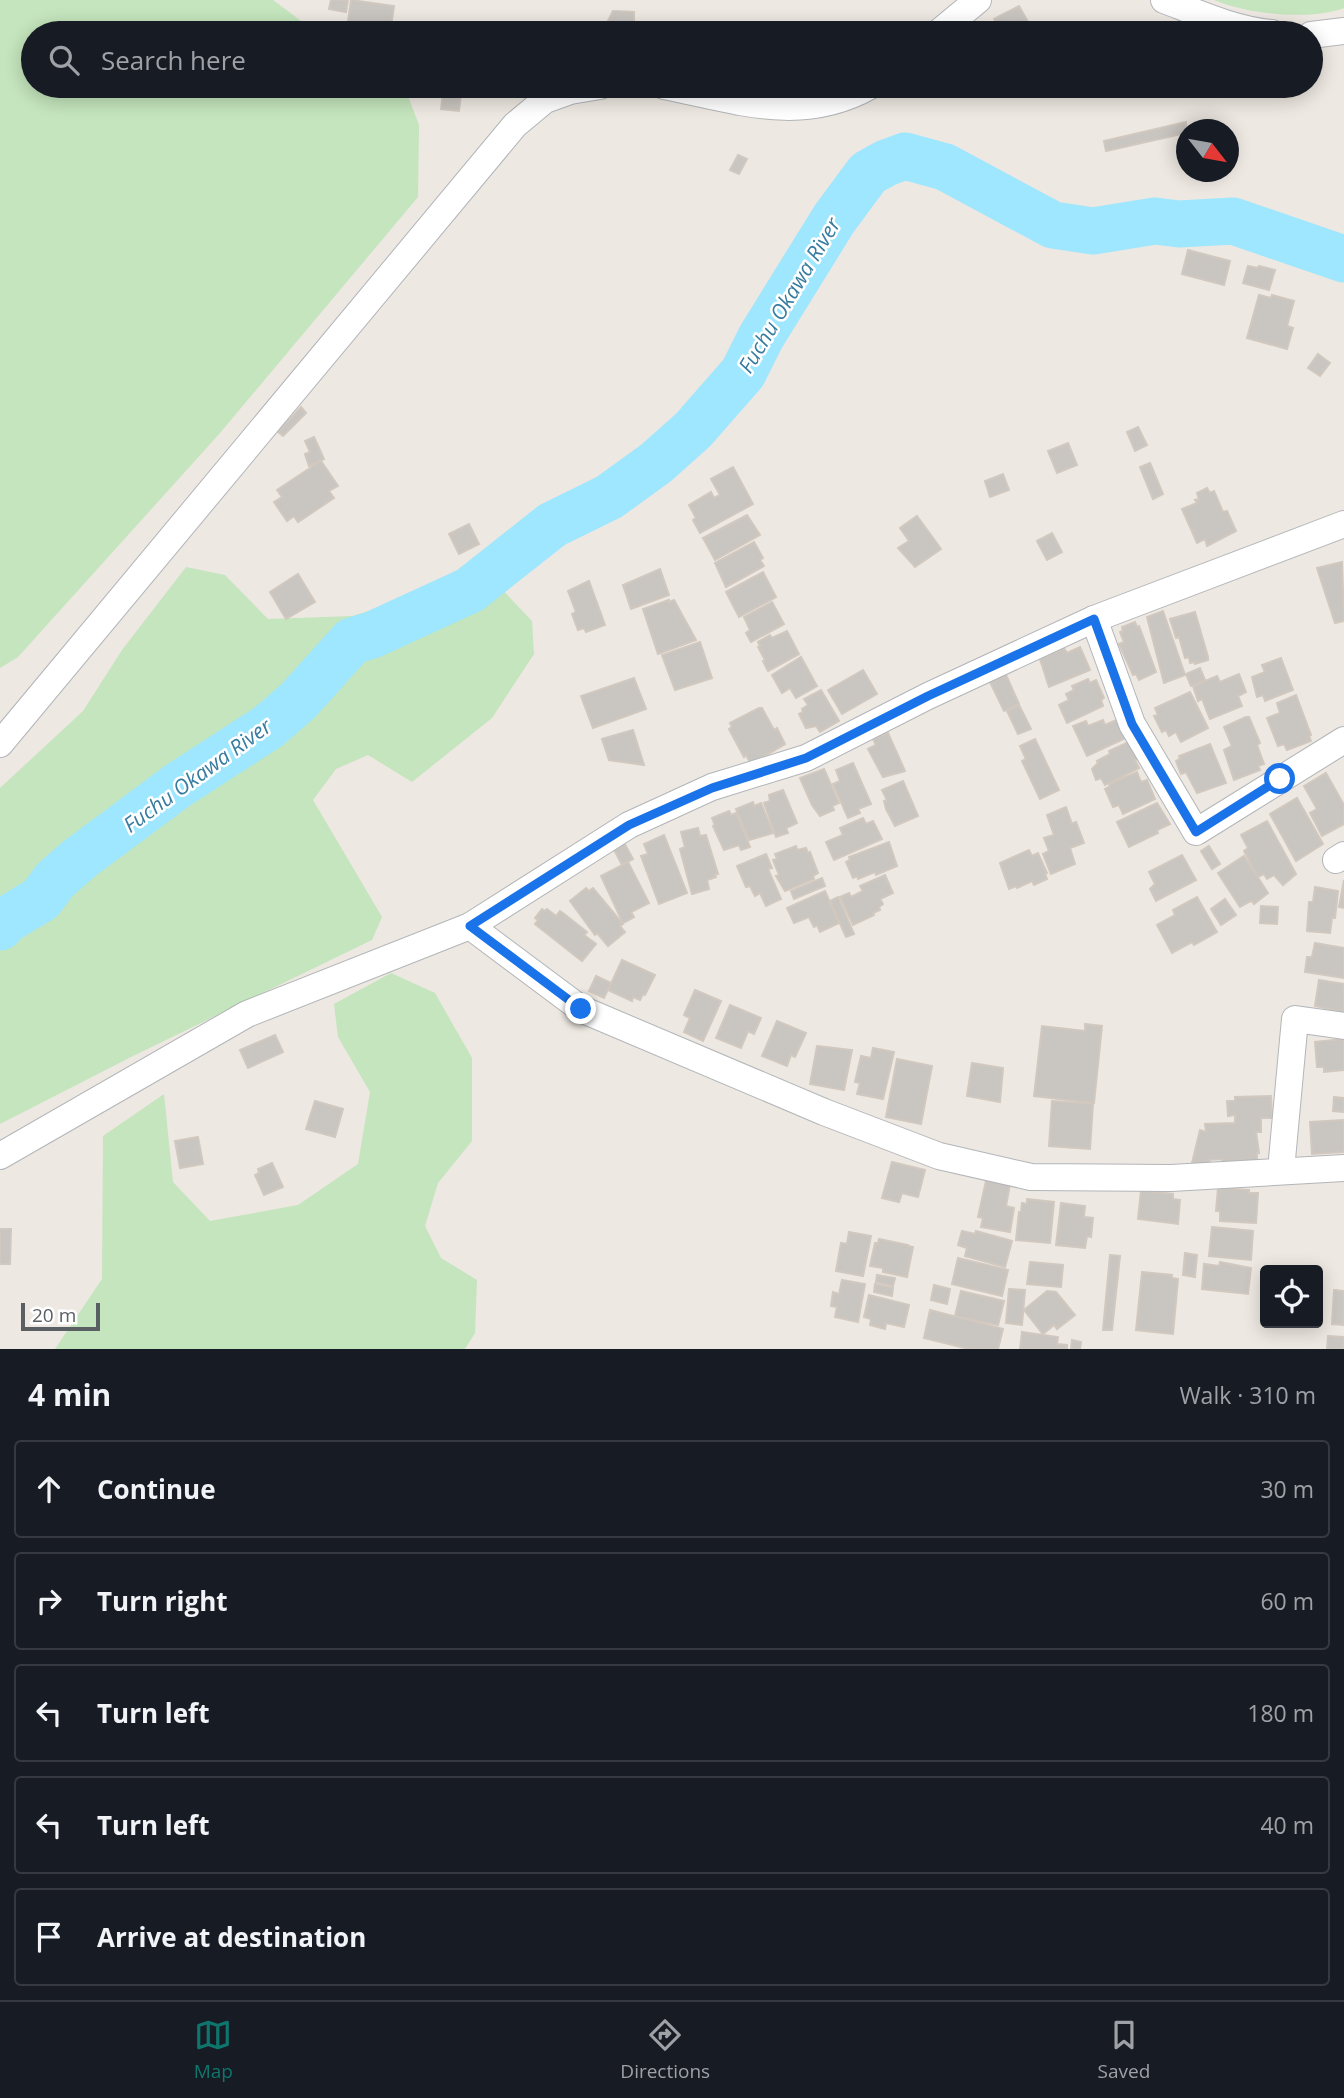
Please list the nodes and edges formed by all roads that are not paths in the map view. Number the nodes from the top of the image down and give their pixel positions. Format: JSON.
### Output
{"nodes":[{"id":1,"x":978,"y":0,"type":"edge"},
{"id":2,"x":1164,"y":0,"type":"edge"},
{"id":3,"x":953,"y":21,"type":"edge"},
{"id":4,"x":1225,"y":21,"type":"edge"},
{"id":5,"x":1344,"y":31,"type":"edge"},
{"id":6,"x":1323,"y":34,"type":"edge"},
{"id":7,"x":551,"y":98,"type":"edge"},
{"id":8,"x":725,"y":98,"type":"edge"},
{"id":9,"x":845,"y":98,"type":"edge"},
{"id":10,"x":1344,"y":524,"type":"edge"},
{"id":11,"x":1094,"y":619,"type":"junction"},
{"id":12,"x":1344,"y":740,"type":"edge"},
{"id":13,"x":0,"y":744,"type":"edge"},
{"id":14,"x":470,"y":926,"type":"junction"},
{"id":15,"x":1344,"y":1026,"type":"edge"},
{"id":16,"x":0,"y":1156,"type":"edge"},
{"id":17,"x":1344,"y":1168,"type":"edge"},
{"id":18,"x":1281,"y":1170,"type":"junction"}],
"edges":[{"from":1,"to":3,"type":"street"},
{"from":2,"to":4,"type":"street"},
{"from":5,"to":6,"type":"street"},
{"from":7,"to":13,"type":"street"},
{"from":8,"to":9,"type":"street"},
{"from":10,"to":11,"type":"street"},
{"from":11,"to":12,"type":"street"},
{"from":11,"to":14,"type":"street"},
{"from":14,"to":16,"type":"street"},
{"from":14,"to":18,"type":"street"},
{"from":15,"to":18,"type":"street"},
{"from":17,"to":18,"type":"street"}]}
